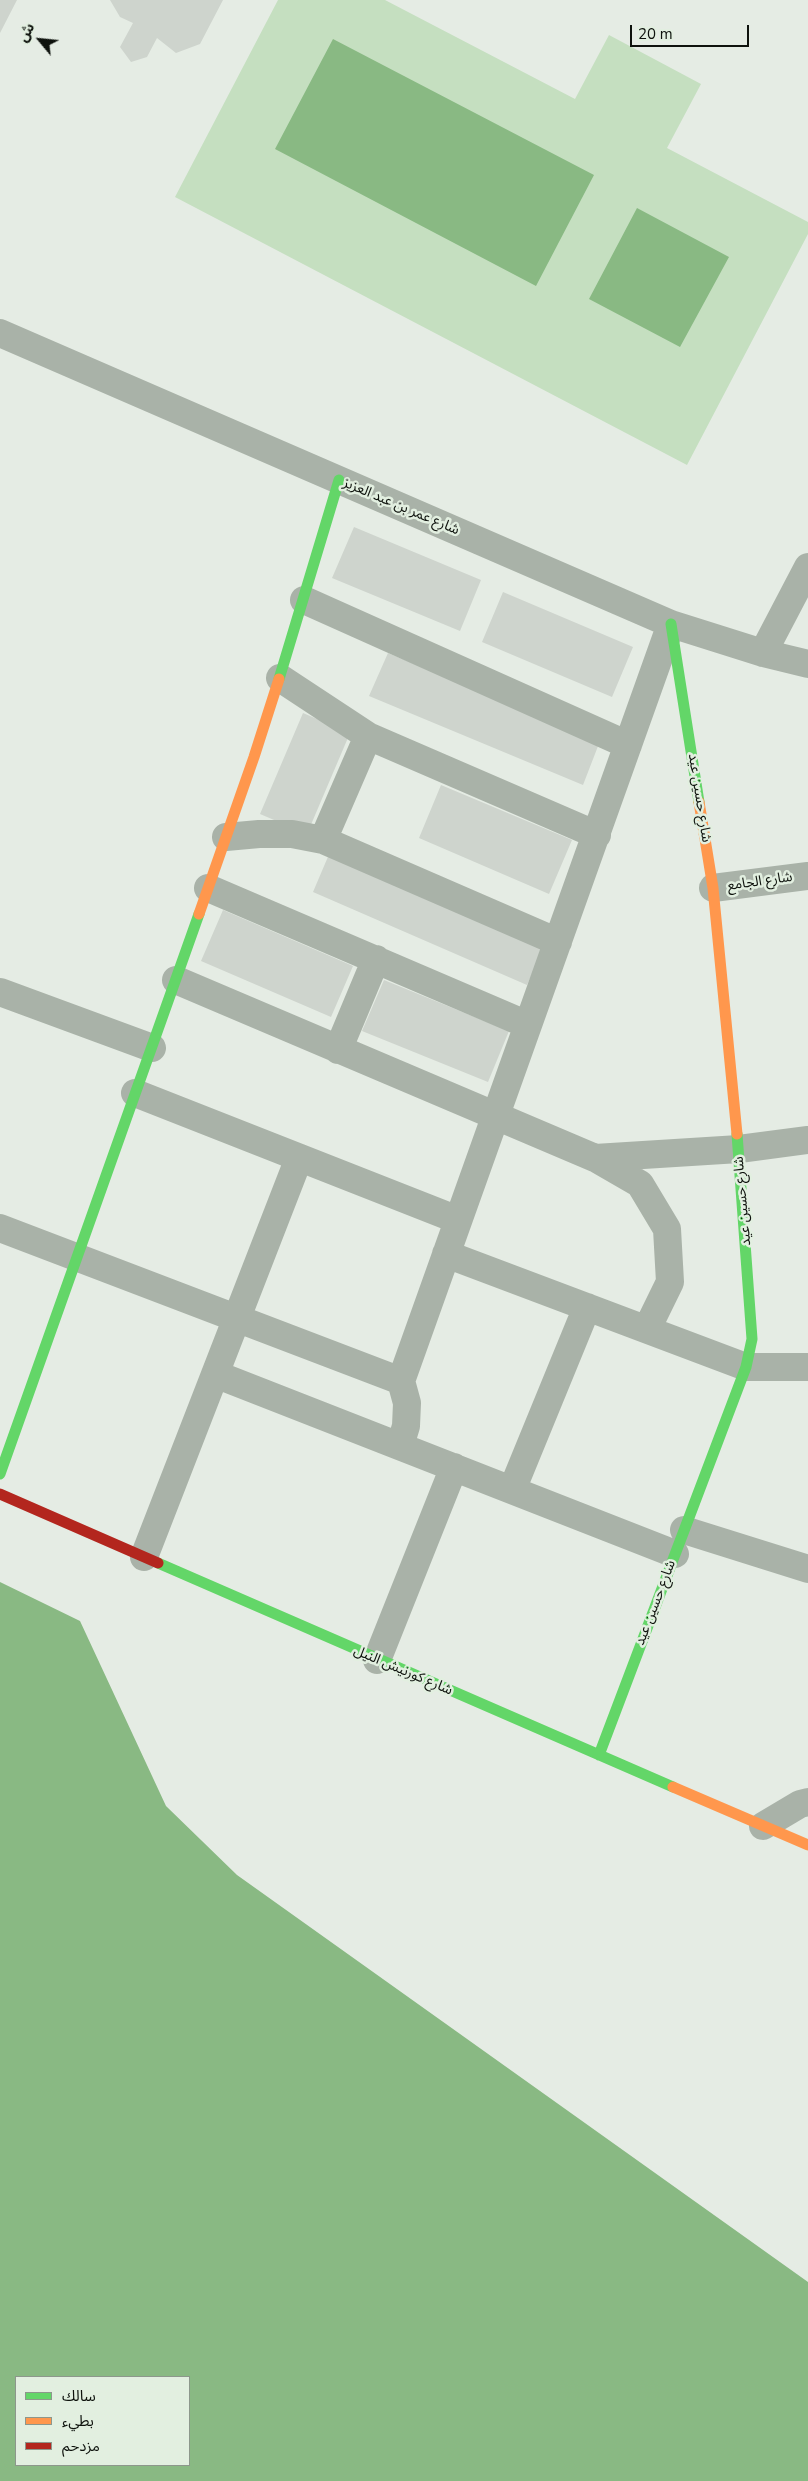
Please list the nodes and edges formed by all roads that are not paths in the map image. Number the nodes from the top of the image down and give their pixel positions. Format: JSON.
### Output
{"nodes":[{"id":1,"x":1,"y":338,"type":"edge"},
{"id":2,"x":339,"y":480,"type":"junction"},
{"id":3,"x":808,"y":567,"type":"edge"},
{"id":4,"x":304,"y":600,"type":"junction"},
{"id":5,"x":671,"y":624,"type":"junction"},
{"id":6,"x":764,"y":653,"type":"junction"},
{"id":7,"x":808,"y":664,"type":"edge"},
{"id":8,"x":280,"y":678,"type":"junction"},
{"id":9,"x":368,"y":736,"type":"junction"},
{"id":10,"x":628,"y":745,"type":"junction"},
{"id":11,"x":597,"y":835,"type":"junction"},
{"id":12,"x":226,"y":837,"type":"junction"},
{"id":13,"x":323,"y":840,"type":"junction"},
{"id":14,"x":808,"y":876,"type":"edge"},
{"id":15,"x":208,"y":888,"type":"junction"},
{"id":16,"x":713,"y":888,"type":"junction"},
{"id":17,"x":558,"y":942,"type":"junction"},
{"id":18,"x":376,"y":960,"type":"junction"},
{"id":19,"x":176,"y":980,"type":"junction"},
{"id":20,"x":0,"y":992,"type":"edge"},
{"id":21,"x":528,"y":1025,"type":"junction"},
{"id":22,"x":152,"y":1048,"type":"junction"},
{"id":23,"x":338,"y":1050,"type":"junction"},
{"id":24,"x":135,"y":1093,"type":"junction"},
{"id":25,"x":495,"y":1117,"type":"junction"},
{"id":26,"x":808,"y":1140,"type":"edge"},
{"id":27,"x":739,"y":1149,"type":"junction"},
{"id":28,"x":299,"y":1158,"type":"junction"},
{"id":29,"x":595,"y":1158,"type":"junction"},
{"id":30,"x":458,"y":1220,"type":"junction"},
{"id":31,"x":0,"y":1228,"type":"edge"},
{"id":32,"x":446,"y":1254,"type":"junction"},
{"id":33,"x":77,"y":1257,"type":"junction"},
{"id":34,"x":587,"y":1306,"type":"junction"},
{"id":35,"x":237,"y":1318,"type":"junction"},
{"id":36,"x":647,"y":1330,"type":"junction"},
{"id":37,"x":746,"y":1367,"type":"junction"},
{"id":38,"x":808,"y":1367,"type":"edge"},
{"id":39,"x":215,"y":1374,"type":"junction"},
{"id":40,"x":401,"y":1381,"type":"junction"},
{"id":41,"x":400,"y":1446,"type":"junction"},
{"id":42,"x":454,"y":1467,"type":"junction"},
{"id":43,"x":0,"y":1474,"type":"edge"},
{"id":44,"x":512,"y":1490,"type":"junction"},
{"id":45,"x":0,"y":1494,"type":"edge"},
{"id":46,"x":680,"y":1542,"type":"junction"},
{"id":47,"x":144,"y":1557,"type":"junction"},
{"id":48,"x":808,"y":1569,"type":"edge"},
{"id":49,"x":377,"y":1660,"type":"junction"},
{"id":50,"x":599,"y":1754,"type":"junction"},
{"id":51,"x":808,"y":1802,"type":"edge"},
{"id":52,"x":763,"y":1826,"type":"junction"},
{"id":53,"x":808,"y":1845,"type":"edge"}],
"edges":[{"from":1,"to":2,"type":"street","name":"شارع عمر بن عبد العزيز"},
{"from":2,"to":4,"type":"street"},
{"from":2,"to":5,"type":"street","name":"شارع عمر بن عبد العزيز"},
{"from":3,"to":6,"type":"street"},
{"from":4,"to":8,"type":"street"},
{"from":4,"to":10,"type":"street"},
{"from":5,"to":6,"type":"street","name":"شارع عمر بن عبد العزيز"},
{"from":5,"to":10,"type":"street"},
{"from":5,"to":16,"type":"street","name":"شارع حسين عيد"},
{"from":6,"to":7,"type":"street","name":"شارع عمر بن عبد العزيز"},
{"from":8,"to":9,"type":"street"},
{"from":8,"to":12,"type":"street"},
{"from":9,"to":11,"type":"street"},
{"from":9,"to":13,"type":"street"},
{"from":10,"to":11,"type":"street"},
{"from":11,"to":17,"type":"street"},
{"from":12,"to":13,"type":"street"},
{"from":12,"to":15,"type":"street"},
{"from":13,"to":17,"type":"street"},
{"from":14,"to":16,"type":"street","name":"شارع الجامع"},
{"from":15,"to":18,"type":"street"},
{"from":15,"to":19,"type":"street"},
{"from":16,"to":27,"type":"street","name":"شارع حسين عيد"},
{"from":17,"to":21,"type":"street"},
{"from":18,"to":21,"type":"street"},
{"from":18,"to":23,"type":"street"},
{"from":19,"to":22,"type":"street"},
{"from":19,"to":23,"type":"street"},
{"from":20,"to":22,"type":"street"},
{"from":21,"to":25,"type":"street"},
{"from":22,"to":24,"type":"street"},
{"from":23,"to":25,"type":"street"},
{"from":24,"to":28,"type":"street"},
{"from":24,"to":33,"type":"street"},
{"from":25,"to":29,"type":"street"},
{"from":25,"to":30,"type":"street"},
{"from":26,"to":27,"type":"street"},
{"from":27,"to":29,"type":"street"},
{"from":27,"to":37,"type":"street","name":"شارع حسين عيد"},
{"from":28,"to":30,"type":"street"},
{"from":28,"to":35,"type":"street"},
{"from":29,"to":36,"type":"street"},
{"from":30,"to":32,"type":"street"},
{"from":31,"to":33,"type":"street"},
{"from":32,"to":34,"type":"street"},
{"from":32,"to":40,"type":"street"},
{"from":33,"to":35,"type":"street"},
{"from":33,"to":43,"type":"street"},
{"from":34,"to":36,"type":"street"},
{"from":34,"to":44,"type":"street"},
{"from":35,"to":39,"type":"street"},
{"from":35,"to":40,"type":"street"},
{"from":36,"to":37,"type":"street"},
{"from":37,"to":38,"type":"street"},
{"from":37,"to":46,"type":"street","name":"شارع حسين عيد"},
{"from":39,"to":41,"type":"street"},
{"from":39,"to":47,"type":"street"},
{"from":40,"to":41,"type":"street"},
{"from":41,"to":42,"type":"street"},
{"from":42,"to":44,"type":"street"},
{"from":42,"to":49,"type":"street"},
{"from":44,"to":46,"type":"street"},
{"from":45,"to":47,"type":"street","name":"شارع كورنيش النيل"},
{"from":46,"to":48,"type":"street"},
{"from":46,"to":50,"type":"street","name":"شارع حسين عيد"},
{"from":47,"to":49,"type":"street","name":"شارع كورنيش النيل"},
{"from":49,"to":50,"type":"street","name":"شارع كورنيش النيل"},
{"from":50,"to":52,"type":"street","name":"شارع كورنيش النيل"},
{"from":51,"to":52,"type":"street"},
{"from":52,"to":53,"type":"street","name":"شارع كورنيش النيل"}]}
